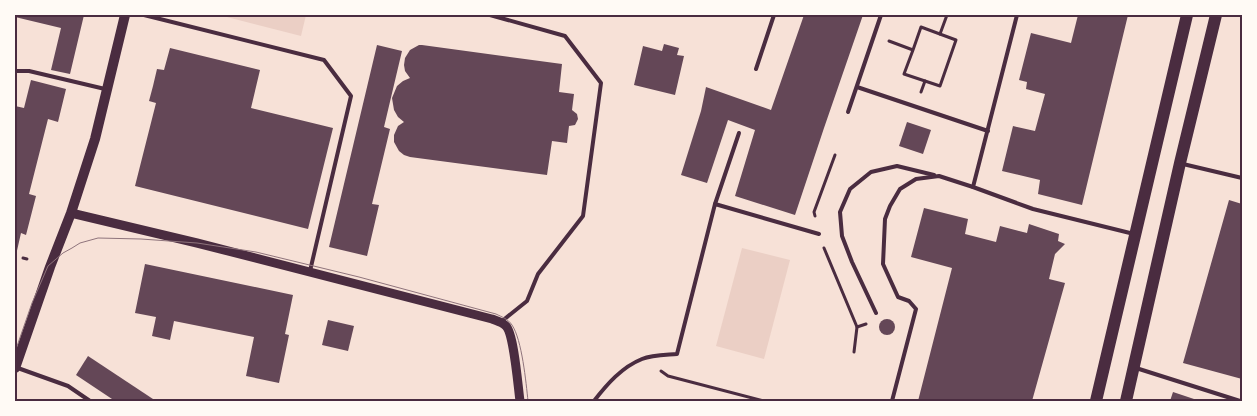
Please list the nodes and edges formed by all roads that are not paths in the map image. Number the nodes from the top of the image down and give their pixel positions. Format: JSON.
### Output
{"nodes":[{"id":1,"x":125,"y":15,"type":"edge"},
{"id":2,"x":144,"y":15,"type":"edge"},
{"id":3,"x":490,"y":15,"type":"edge"},
{"id":4,"x":774,"y":15,"type":"edge"},
{"id":5,"x":881,"y":15,"type":"edge"},
{"id":6,"x":1017,"y":15,"type":"edge"},
{"id":7,"x":1188,"y":15,"type":"edge"},
{"id":8,"x":1216,"y":15,"type":"edge"},
{"id":9,"x":756,"y":69,"type":"dead end"},
{"id":10,"x":15,"y":71,"type":"edge"},
{"id":11,"x":856,"y":87,"type":"junction"},
{"id":12,"x":107,"y":90,"type":"junction"},
{"id":13,"x":848,"y":112,"type":"dead end"},
{"id":14,"x":988,"y":131,"type":"junction"},
{"id":15,"x":739,"y":133,"type":"dead end"},
{"id":16,"x":1180,"y":163,"type":"junction"},
{"id":17,"x":939,"y":176,"type":"junction"},
{"id":18,"x":1242,"y":178,"type":"edge"},
{"id":19,"x":973,"y":187,"type":"junction"},
{"id":20,"x":716,"y":204,"type":"junction"},
{"id":21,"x":71,"y":213,"type":"junction"},
{"id":22,"x":819,"y":234,"type":"road end"},
{"id":23,"x":1136,"y":235,"type":"junction"},
{"id":24,"x":310,"y":272,"type":"junction"},
{"id":25,"x":876,"y":313,"type":"dead end"},
{"id":26,"x":501,"y":322,"type":"junction"},
{"id":27,"x":1134,"y":367,"type":"junction"},
{"id":28,"x":15,"y":368,"type":"edge"},
{"id":29,"x":90,"y":401,"type":"edge"},
{"id":30,"x":520,"y":401,"type":"edge"},
{"id":31,"x":594,"y":401,"type":"edge"},
{"id":32,"x":892,"y":401,"type":"edge"},
{"id":33,"x":1096,"y":401,"type":"edge"},
{"id":34,"x":1126,"y":401,"type":"edge"},
{"id":35,"x":1240,"y":401,"type":"edge"}],
"edges":[{"from":1,"to":12,"type":"main road"},
{"from":2,"to":24,"type":"lane"},
{"from":3,"to":26,"type":"lane"},
{"from":4,"to":9,"type":"lane"},
{"from":5,"to":11,"type":"lane"},
{"from":6,"to":14,"type":"lane"},
{"from":7,"to":23,"type":"main road"},
{"from":8,"to":16,"type":"main road"},
{"from":10,"to":12,"type":"lane"},
{"from":11,"to":13,"type":"lane"},
{"from":11,"to":14,"type":"lane"},
{"from":12,"to":21,"type":"main road"},
{"from":14,"to":19,"type":"lane"},
{"from":15,"to":20,"type":"lane"},
{"from":16,"to":18,"type":"lane"},
{"from":16,"to":27,"type":"main road"},
{"from":17,"to":19,"type":"lane"},
{"from":17,"to":25,"type":"lane"},
{"from":17,"to":32,"type":"lane"},
{"from":19,"to":23,"type":"lane"},
{"from":20,"to":22,"type":"lane"},
{"from":20,"to":31,"type":"lane"},
{"from":21,"to":24,"type":"street"},
{"from":21,"to":28,"type":"main road"},
{"from":23,"to":33,"type":"main road"},
{"from":24,"to":26,"type":"street"},
{"from":26,"to":30,"type":"street"},
{"from":27,"to":34,"type":"main road"},
{"from":27,"to":35,"type":"lane"},
{"from":28,"to":29,"type":"lane"}]}
